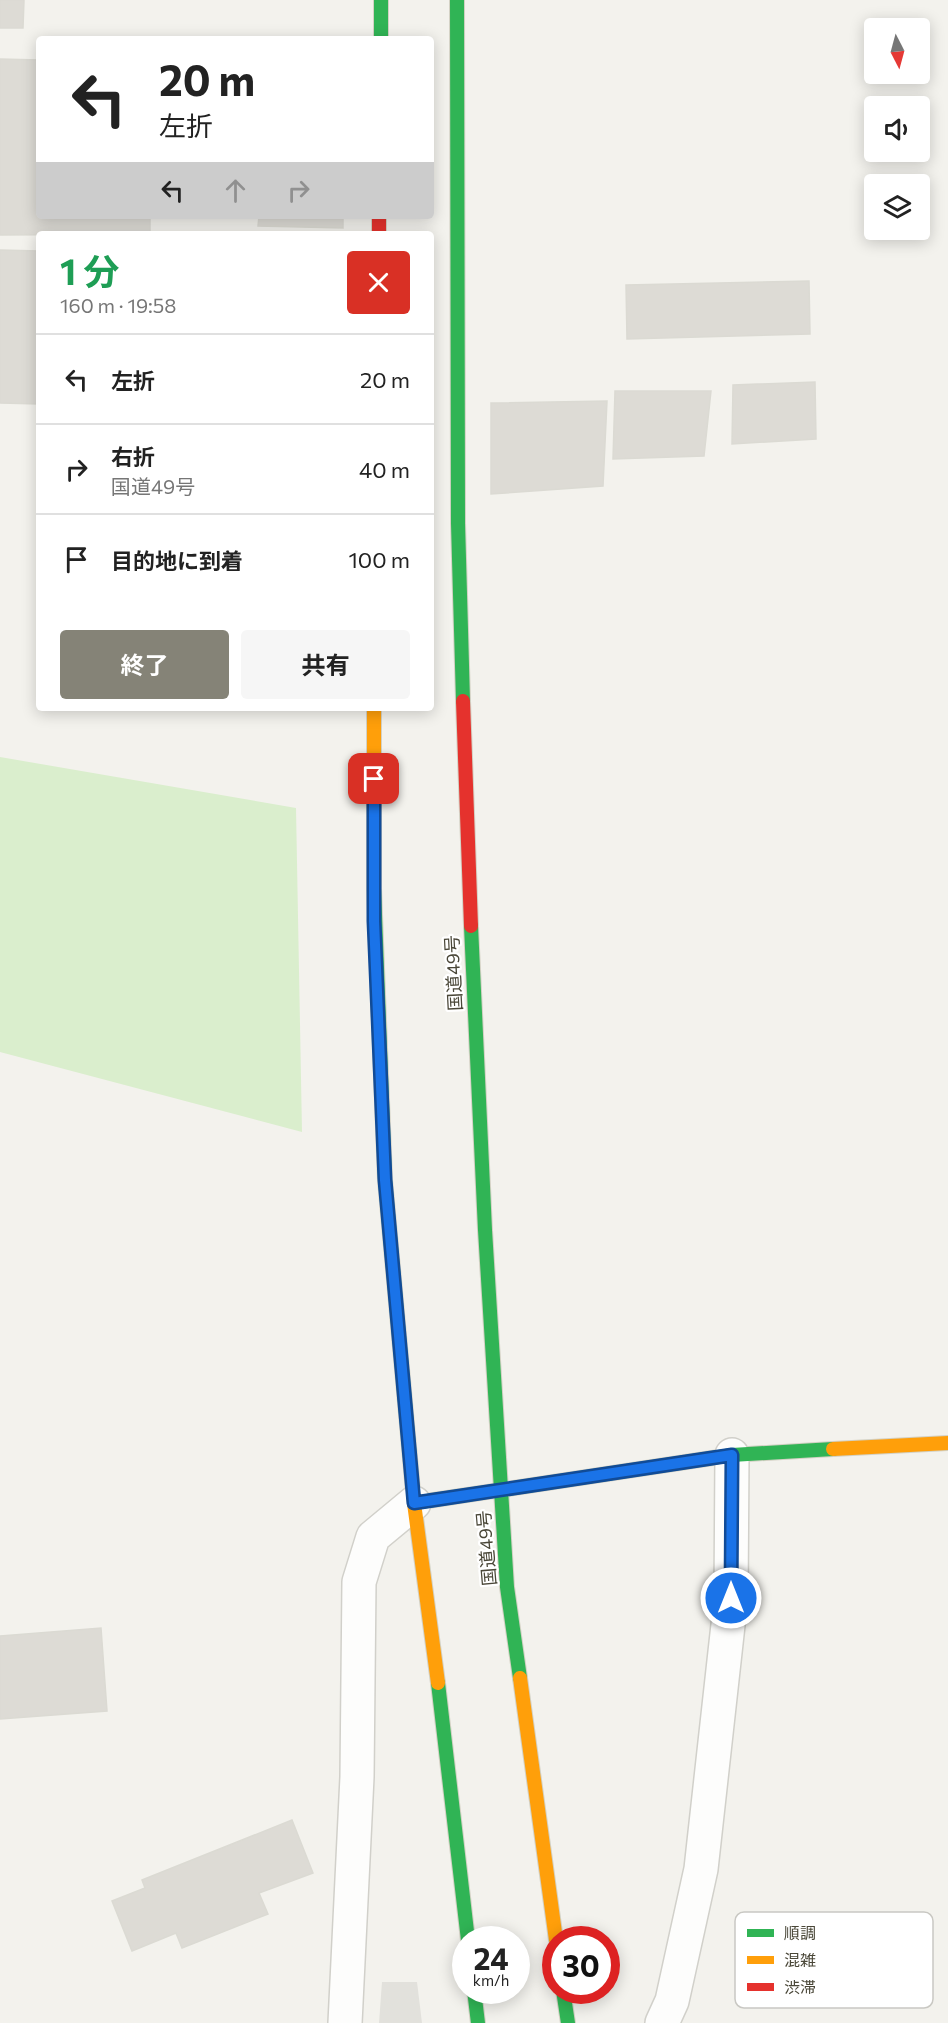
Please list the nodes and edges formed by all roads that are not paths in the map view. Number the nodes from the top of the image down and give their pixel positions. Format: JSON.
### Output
{"nodes":[{"id":1,"x":381,"y":0,"type":"edge"},
{"id":2,"x":457,"y":0,"type":"edge"},
{"id":3,"x":381,"y":36,"type":"edge"},
{"id":4,"x":374,"y":711,"type":"edge"},
{"id":5,"x":948,"y":1443,"type":"edge"},
{"id":6,"x":732,"y":1455,"type":"junction"},
{"id":7,"x":500,"y":1491,"type":"junction"},
{"id":8,"x":414,"y":1503,"type":"junction"},
{"id":9,"x":466,"y":1926,"type":"edge"},
{"id":10,"x":554,"y":1926,"type":"edge"},
{"id":11,"x":476,"y":2004,"type":"edge"},
{"id":12,"x":565,"y":2004,"type":"edge"},
{"id":13,"x":345,"y":2023,"type":"edge"},
{"id":14,"x":478,"y":2023,"type":"edge"},
{"id":15,"x":568,"y":2023,"type":"edge"},
{"id":16,"x":662,"y":2023,"type":"edge"}],
"edges":[{"from":1,"to":3,"type":"main road"},
{"from":2,"to":7,"type":"main road","name":"国道49号"},
{"from":4,"to":8,"type":"main road"},
{"from":5,"to":6,"type":"main road"},
{"from":6,"to":7,"type":"main road"},
{"from":6,"to":16,"type":"street"},
{"from":7,"to":8,"type":"main road"},
{"from":7,"to":10,"type":"main road","name":"国道49号"},
{"from":8,"to":9,"type":"main road"},
{"from":8,"to":13,"type":"street"},
{"from":11,"to":14,"type":"main road"},
{"from":12,"to":15,"type":"main road"}]}
